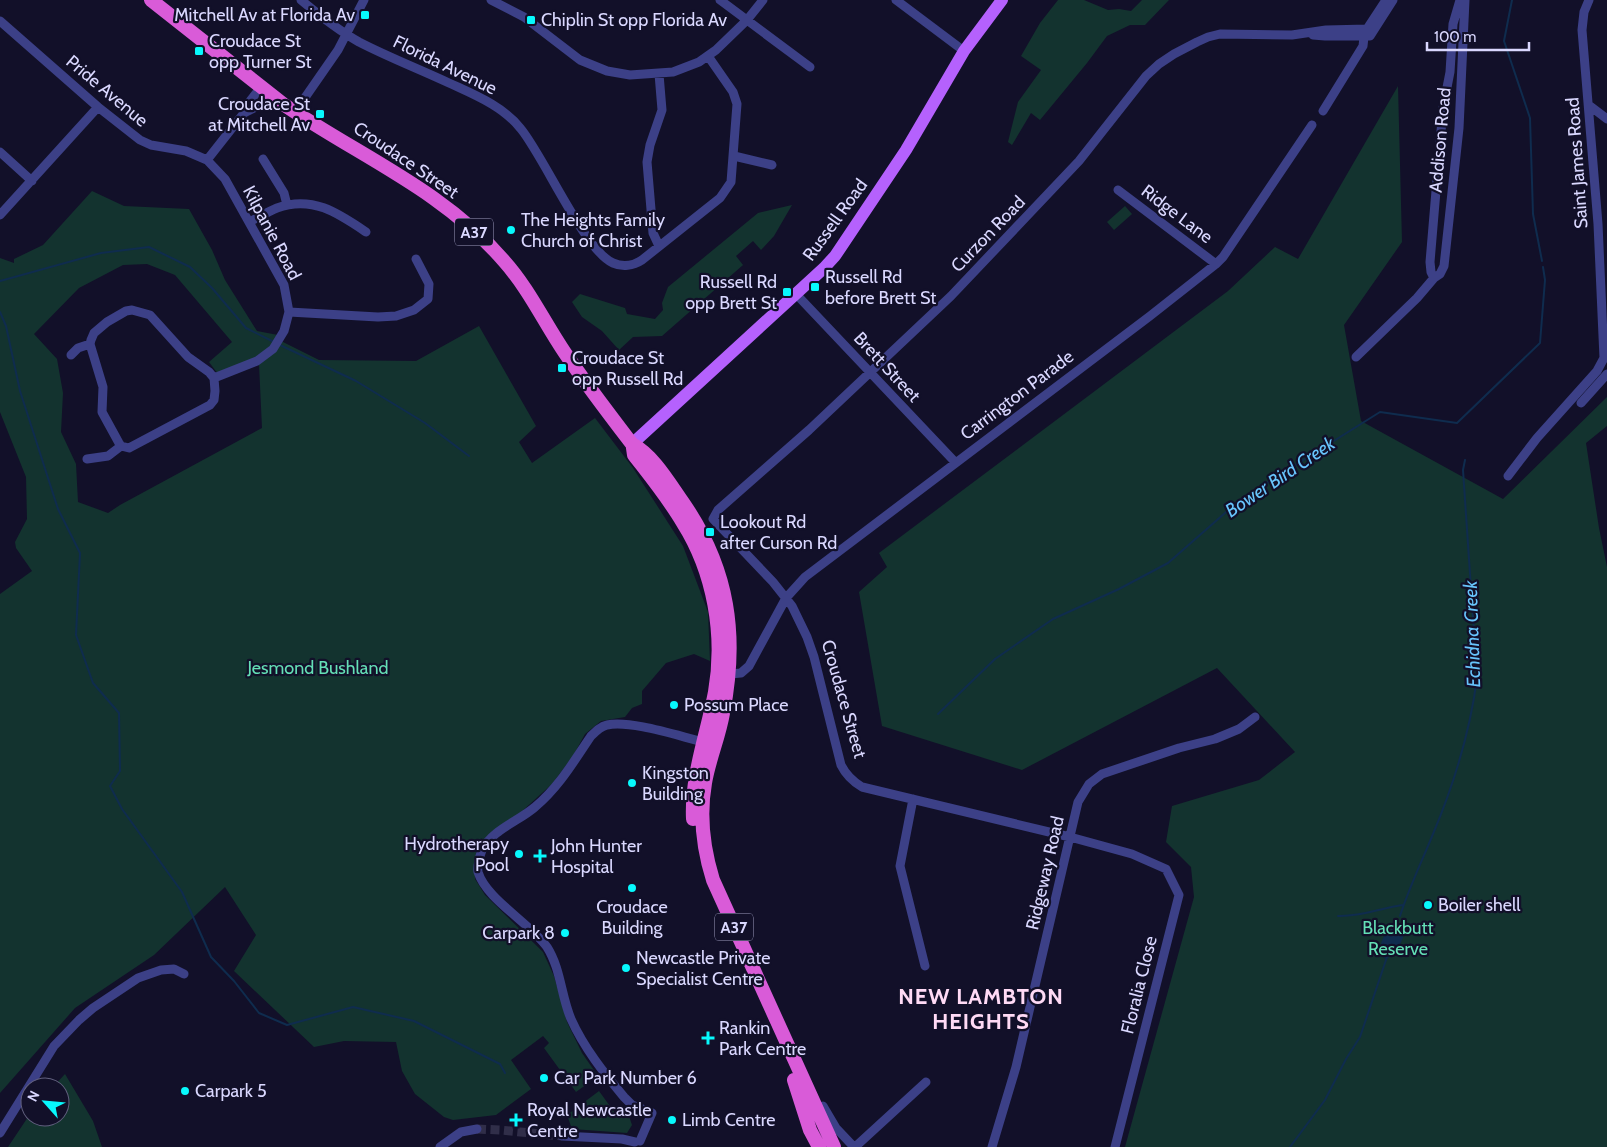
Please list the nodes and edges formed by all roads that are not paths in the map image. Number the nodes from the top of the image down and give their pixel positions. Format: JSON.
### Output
{"nodes":[{"id":1,"x":151,"y":0,"type":"edge"},
{"id":2,"x":300,"y":0,"type":"edge"},
{"id":3,"x":364,"y":0,"type":"edge"},
{"id":4,"x":491,"y":0,"type":"edge"},
{"id":5,"x":720,"y":0,"type":"edge"},
{"id":6,"x":763,"y":0,"type":"edge"},
{"id":7,"x":896,"y":0,"type":"edge"},
{"id":8,"x":1002,"y":0,"type":"edge"},
{"id":9,"x":1386,"y":0,"type":"edge"},
{"id":10,"x":1393,"y":0,"type":"edge"},
{"id":11,"x":1460,"y":0,"type":"edge"},
{"id":12,"x":1465,"y":0,"type":"edge"},
{"id":13,"x":1588,"y":0,"type":"edge"},
{"id":14,"x":747,"y":20,"type":"junction"},
{"id":15,"x":0,"y":21,"type":"edge"},
{"id":16,"x":1365,"y":33,"type":"junction"},
{"id":17,"x":347,"y":35,"type":"junction"},
{"id":18,"x":964,"y":51,"type":"junction"},
{"id":19,"x":708,"y":56,"type":"junction"},
{"id":20,"x":810,"y":67,"type":"dead end"},
{"id":21,"x":660,"y":74,"type":"junction"},
{"id":22,"x":261,"y":87,"type":"junction"},
{"id":23,"x":1590,"y":106,"type":"junction"},
{"id":24,"x":98,"y":107,"type":"junction"},
{"id":25,"x":289,"y":108,"type":"junction"},
{"id":26,"x":1323,"y":111,"type":"dead end"},
{"id":27,"x":244,"y":113,"type":"junction"},
{"id":28,"x":1607,"y":119,"type":"edge"},
{"id":29,"x":1312,"y":125,"type":"dead end"},
{"id":30,"x":0,"y":152,"type":"edge"},
{"id":31,"x":734,"y":156,"type":"junction"},
{"id":32,"x":263,"y":159,"type":"dead end"},
{"id":33,"x":207,"y":160,"type":"junction"},
{"id":34,"x":772,"y":164,"type":"dead end"},
{"id":35,"x":32,"y":181,"type":"junction"},
{"id":36,"x":1118,"y":190,"type":"dead end"},
{"id":37,"x":286,"y":205,"type":"junction"},
{"id":38,"x":0,"y":215,"type":"edge"},
{"id":39,"x":249,"y":222,"type":"junction"},
{"id":40,"x":366,"y":232,"type":"dead end"},
{"id":41,"x":658,"y":246,"type":"junction"},
{"id":42,"x":416,"y":259,"type":"dead end"},
{"id":43,"x":1216,"y":264,"type":"junction"},
{"id":44,"x":1434,"y":278,"type":"junction"},
{"id":45,"x":796,"y":294,"type":"junction"},
{"id":46,"x":288,"y":312,"type":"junction"},
{"id":47,"x":1605,"y":326,"type":"edge"},
{"id":48,"x":90,"y":344,"type":"junction"},
{"id":49,"x":70,"y":355,"type":"dead end"},
{"id":50,"x":1356,"y":357,"type":"dead end"},
{"id":51,"x":870,"y":372,"type":"junction"},
{"id":52,"x":1607,"y":374,"type":"edge"},
{"id":53,"x":214,"y":378,"type":"junction"},
{"id":54,"x":1581,"y":403,"type":"dead end"},
{"id":55,"x":652,"y":427,"type":"junction"},
{"id":56,"x":632,"y":444,"type":"junction"},
{"id":57,"x":121,"y":446,"type":"junction"},
{"id":58,"x":648,"y":457,"type":"junction"},
{"id":59,"x":87,"y":460,"type":"dead end"},
{"id":60,"x":954,"y":462,"type":"junction"},
{"id":61,"x":1508,"y":476,"type":"dead end"},
{"id":62,"x":713,"y":519,"type":"joint"},
{"id":63,"x":786,"y":598,"type":"junction"},
{"id":64,"x":730,"y":674,"type":"junction"},
{"id":65,"x":1255,"y":717,"type":"dead end"},
{"id":66,"x":709,"y":743,"type":"junction"},
{"id":67,"x":913,"y":799,"type":"junction"},
{"id":68,"x":1070,"y":836,"type":"junction"},
{"id":69,"x":1132,"y":854,"type":"joint"},
{"id":70,"x":925,"y":966,"type":"dead end"},
{"id":71,"x":184,"y":974,"type":"dead end"},
{"id":72,"x":926,"y":1082,"type":"dead end"},
{"id":73,"x":823,"y":1106,"type":"dead end"},
{"id":74,"x":476,"y":1129,"type":"tunnel mouth"},
{"id":75,"x":0,"y":1133,"type":"edge"},
{"id":76,"x":562,"y":1136,"type":"tunnel mouth"},
{"id":77,"x":638,"y":1144,"type":"edge"},
{"id":78,"x":440,"y":1147,"type":"edge"},
{"id":79,"x":819,"y":1147,"type":"edge"},
{"id":80,"x":834,"y":1147,"type":"edge"},
{"id":81,"x":855,"y":1147,"type":"edge"},
{"id":82,"x":992,"y":1147,"type":"edge"},
{"id":83,"x":1115,"y":1147,"type":"edge"}],
"edges":[{"from":1,"to":22,"type":"highway","name":"Croudace Street","number":"A37"},
{"from":2,"to":17,"type":"street","name":"Florida Avenue"},
{"from":3,"to":17,"type":"street"},
{"from":4,"to":21,"type":"street"},
{"from":5,"to":14,"type":"street"},
{"from":6,"to":14,"type":"street"},
{"from":7,"to":18,"type":"street"},
{"from":8,"to":18,"type":"main road","name":"Russell Road"},
{"from":9,"to":16,"type":"street"},
{"from":10,"to":16,"type":"street"},
{"from":11,"to":44,"type":"street","name":"Addison Road"},
{"from":12,"to":44,"type":"street","name":"Addison Road"},
{"from":13,"to":23,"type":"street","name":"Saint James Road"},
{"from":14,"to":19,"type":"street"},
{"from":14,"to":20,"type":"street"},
{"from":15,"to":24,"type":"street","name":"Pride Avenue"},
{"from":16,"to":26,"type":"street"},
{"from":16,"to":51,"type":"street","name":"Curzon Road"},
{"from":17,"to":25,"type":"street"},
{"from":17,"to":41,"type":"street","name":"Florida Avenue"},
{"from":18,"to":45,"type":"main road","name":"Russell Road"},
{"from":19,"to":21,"type":"street"},
{"from":19,"to":31,"type":"street","name":"Florida Avenue"},
{"from":21,"to":41,"type":"street"},
{"from":22,"to":25,"type":"highway","name":"Croudace Street","number":"A37"},
{"from":22,"to":27,"type":"street"},
{"from":23,"to":28,"type":"street"},
{"from":23,"to":47,"type":"street","name":"Saint James Road"},
{"from":24,"to":33,"type":"street","name":"Pride Avenue"},
{"from":24,"to":35,"type":"street"},
{"from":25,"to":27,"type":"street"},
{"from":25,"to":56,"type":"highway","name":"Croudace Street","number":"A37"},
{"from":27,"to":33,"type":"street"},
{"from":29,"to":43,"type":"street","name":"Carrington Parade"},
{"from":30,"to":35,"type":"street"},
{"from":31,"to":34,"type":"street"},
{"from":31,"to":41,"type":"street","name":"Florida Avenue"},
{"from":32,"to":37,"type":"street"},
{"from":33,"to":39,"type":"street","name":"Kilpanie Road"},
{"from":35,"to":38,"type":"street"},
{"from":36,"to":43,"type":"street","name":"Ridge Lane"},
{"from":37,"to":39,"type":"street"},
{"from":37,"to":40,"type":"street"},
{"from":39,"to":46,"type":"street","name":"Kilpanie Road"},
{"from":42,"to":46,"type":"street"},
{"from":43,"to":60,"type":"street","name":"Carrington Parade"},
{"from":44,"to":50,"type":"street","name":"Addison Road"},
{"from":45,"to":51,"type":"street","name":"Brett Street"},
{"from":45,"to":55,"type":"main road","name":"Russell Road"},
{"from":46,"to":53,"type":"street","name":"Kilpanie Road"},
{"from":47,"to":61,"type":"street","name":"Saint James Road"},
{"from":48,"to":49,"type":"street"},
{"from":48,"to":53,"type":"street"},
{"from":48,"to":57,"type":"street"},
{"from":51,"to":60,"type":"street","name":"Brett Street"},
{"from":51,"to":62,"type":"street","name":"Curzon Road"},
{"from":52,"to":54,"type":"street"},
{"from":53,"to":57,"type":"street"},
{"from":55,"to":56,"type":"main road","name":"Russell Road"},
{"from":55,"to":58,"type":"main road"},
{"from":56,"to":58,"type":"highway","number":"A37"},
{"from":56,"to":66,"type":"highway","number":"A37"},
{"from":57,"to":59,"type":"street"},
{"from":58,"to":64,"type":"highway","number":"A37"},
{"from":60,"to":63,"type":"street","name":"Carrington Parade"},
{"from":62,"to":63,"type":"street","name":"Croudace Street"},
{"from":63,"to":64,"type":"street","name":"Carrington Parade"},
{"from":63,"to":67,"type":"street","name":"Croudace Street"},
{"from":64,"to":66,"type":"highway","number":"A37"},
{"from":65,"to":68,"type":"street","name":"Ridgeway Road"},
{"from":66,"to":77,"type":"street"},
{"from":66,"to":79,"type":"highway","number":"A37"},
{"from":66,"to":80,"type":"highway","number":"A37"},
{"from":67,"to":68,"type":"street","name":"Croudace Street"},
{"from":67,"to":70,"type":"street"},
{"from":68,"to":69,"type":"street","name":"Croudace Street"},
{"from":68,"to":82,"type":"street","name":"Ridgeway Road"},
{"from":69,"to":83,"type":"street","name":"Floralia Close"},
{"from":71,"to":75,"type":"street"},
{"from":72,"to":81,"type":"street"},
{"from":73,"to":81,"type":"street"},
{"from":74,"to":78,"type":"street"},
{"from":76,"to":77,"type":"street"}]}
